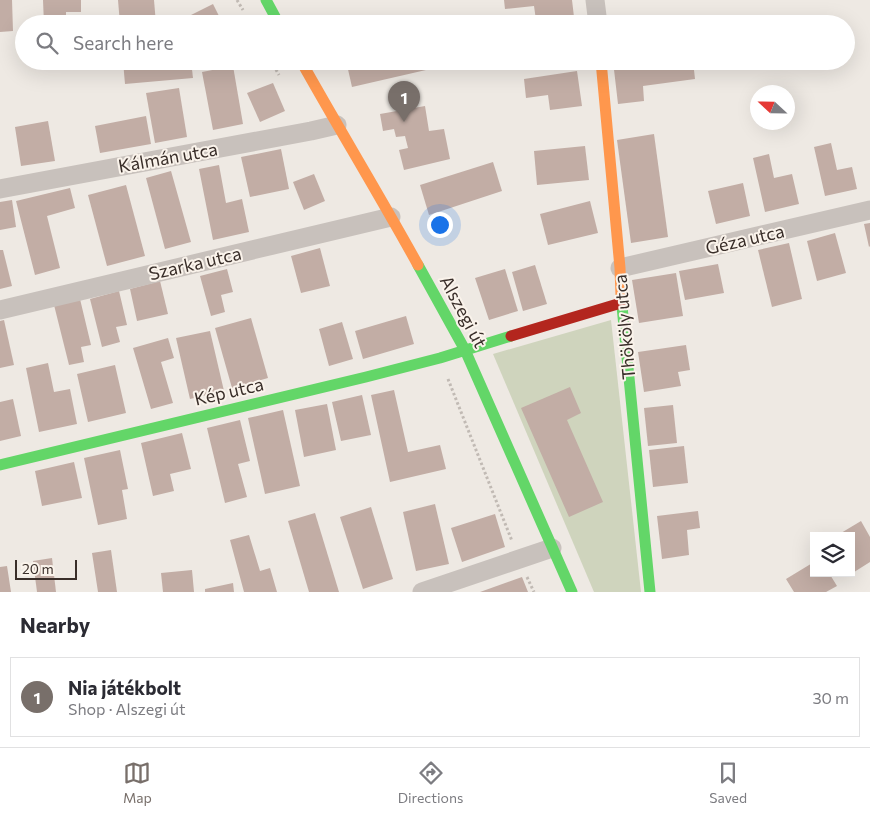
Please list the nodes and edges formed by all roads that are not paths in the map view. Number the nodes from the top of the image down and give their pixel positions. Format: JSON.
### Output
{"nodes":[{"id":1,"x":266,"y":0,"type":"edge"},
{"id":2,"x":596,"y":0,"type":"edge"},
{"id":3,"x":275,"y":15,"type":"edge"},
{"id":4,"x":597,"y":15,"type":"edge"},
{"id":5,"x":305,"y":70,"type":"edge"},
{"id":6,"x":602,"y":70,"type":"edge"},
{"id":7,"x":336,"y":125,"type":"junction"},
{"id":8,"x":0,"y":189,"type":"edge"},
{"id":9,"x":870,"y":210,"type":"edge"},
{"id":10,"x":391,"y":217,"type":"junction"},
{"id":11,"x":620,"y":268,"type":"junction"},
{"id":12,"x":621,"y":303,"type":"junction"},
{"id":13,"x":0,"y":310,"type":"edge"},
{"id":14,"x":465,"y":350,"type":"junction"},
{"id":15,"x":0,"y":465,"type":"edge"},
{"id":16,"x":552,"y":548,"type":"junction"},
{"id":17,"x":422,"y":592,"type":"edge"},
{"id":18,"x":572,"y":592,"type":"edge"},
{"id":19,"x":650,"y":592,"type":"edge"}],
"edges":[{"from":1,"to":3,"type":"street"},
{"from":2,"to":4,"type":"street"},
{"from":5,"to":7,"type":"street","name":"Alszegi út"},
{"from":6,"to":11,"type":"street","name":"Thököly utca"},
{"from":7,"to":8,"type":"street","name":"Kálmán utca"},
{"from":7,"to":10,"type":"street","name":"Alszegi út"},
{"from":9,"to":11,"type":"street","name":"Géza utca"},
{"from":10,"to":13,"type":"street","name":"Szarka utca"},
{"from":10,"to":14,"type":"street","name":"Alszegi út"},
{"from":11,"to":12,"type":"street","name":"Thököly utca"},
{"from":12,"to":14,"type":"street"},
{"from":12,"to":19,"type":"street","name":"Thököly utca"},
{"from":14,"to":15,"type":"street","name":"Kép utca"},
{"from":14,"to":16,"type":"street","name":"Alszegi út"},
{"from":16,"to":17,"type":"street"},
{"from":16,"to":18,"type":"street","name":"Alszegi út"}]}
